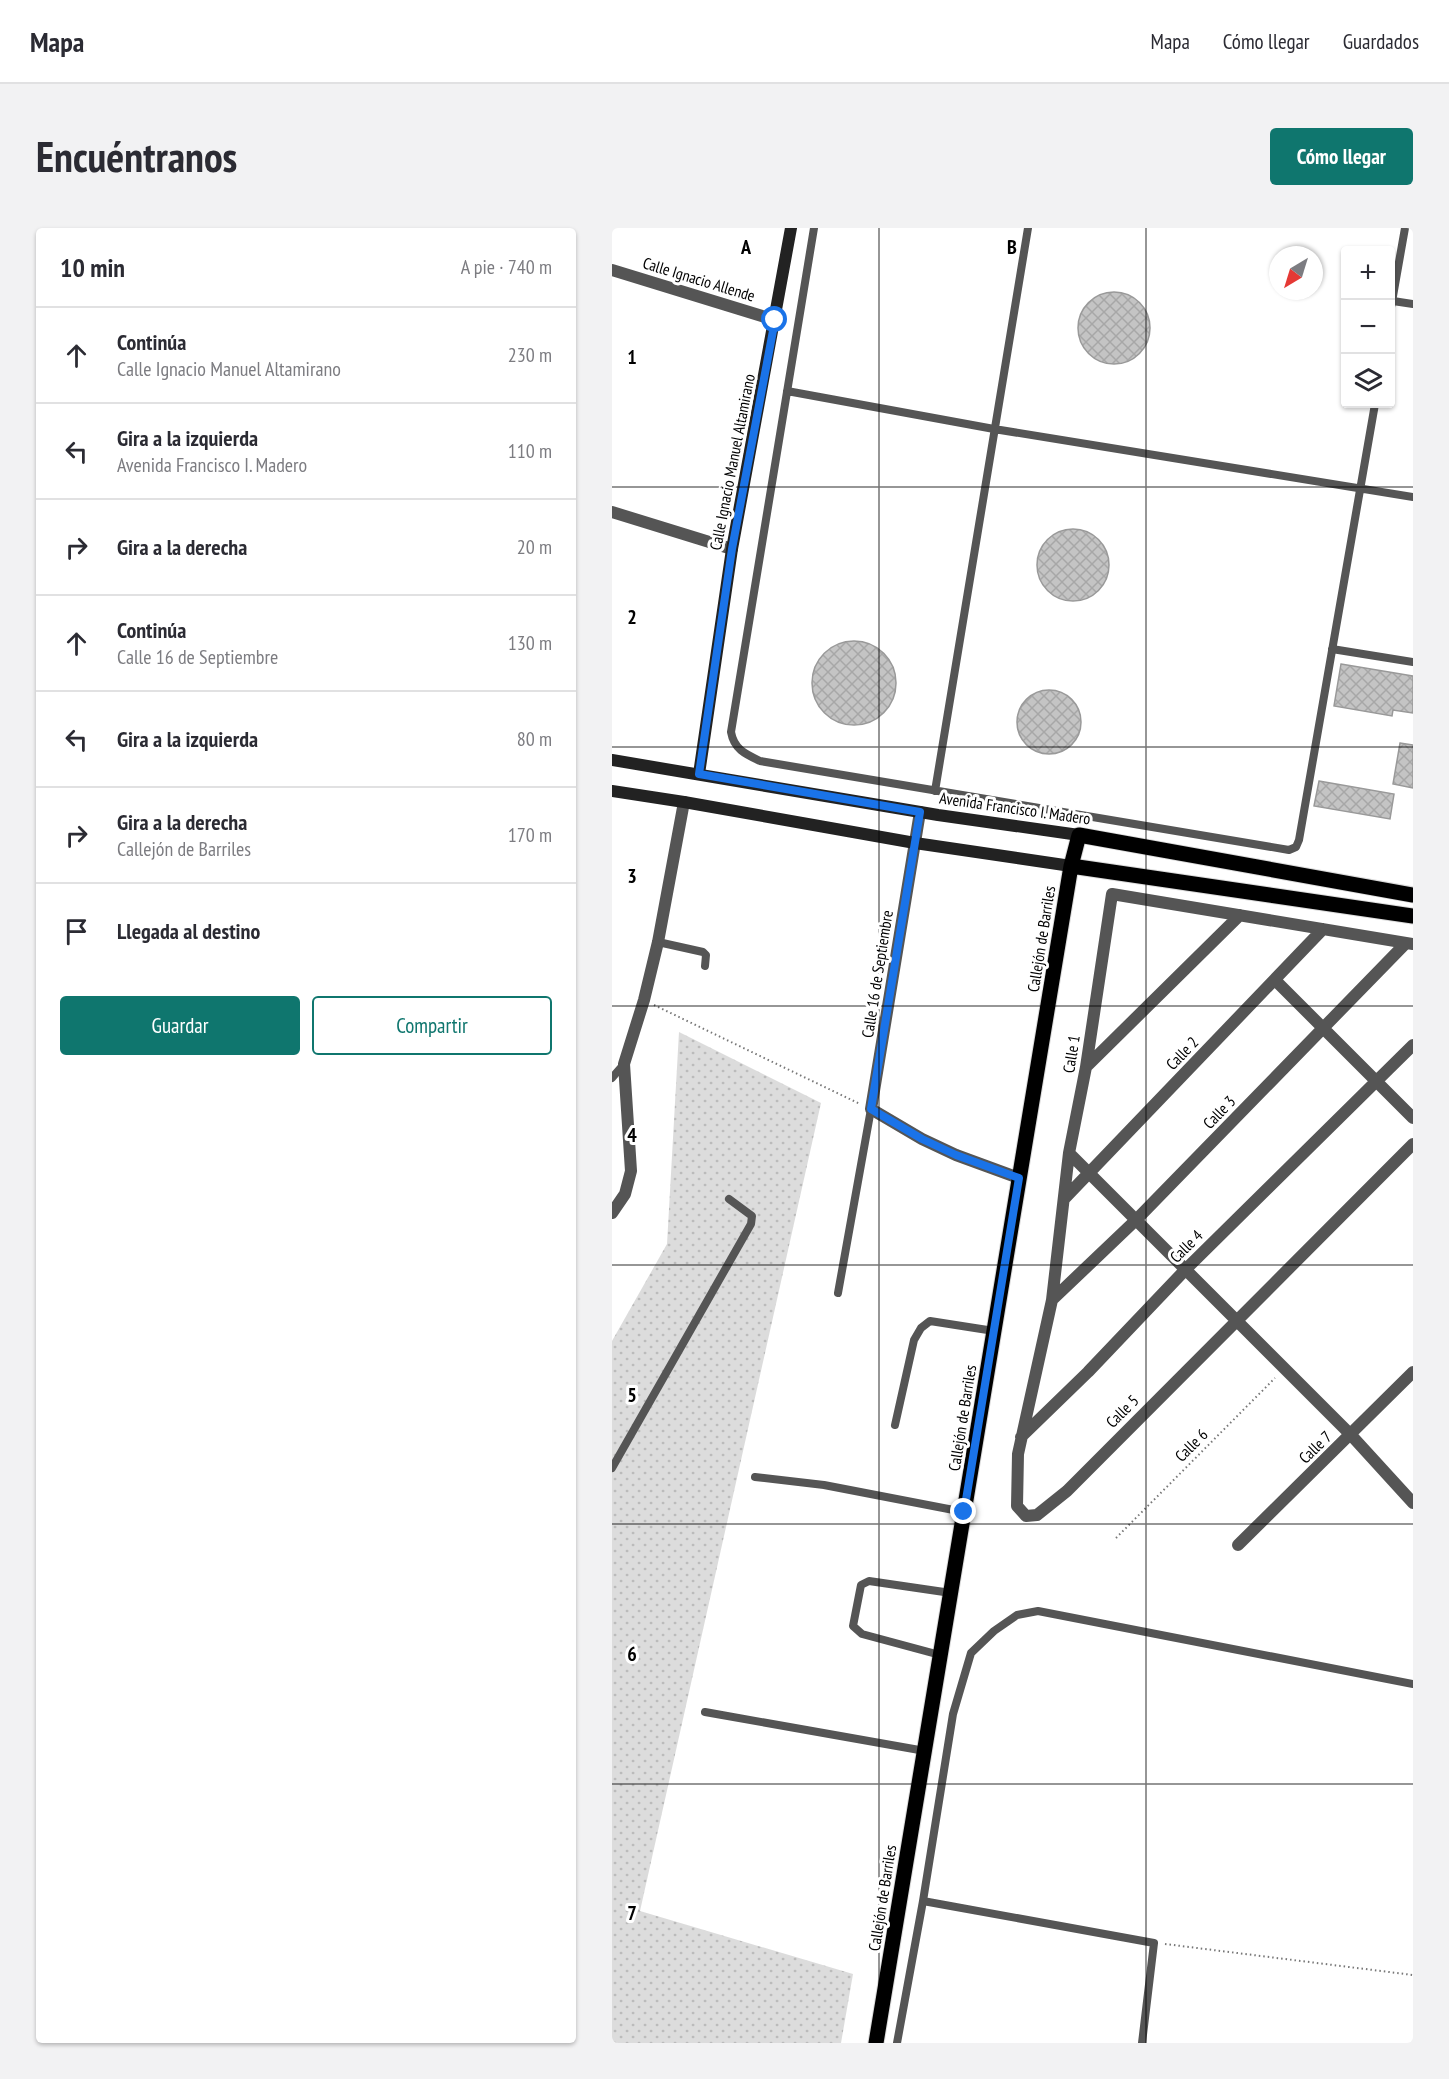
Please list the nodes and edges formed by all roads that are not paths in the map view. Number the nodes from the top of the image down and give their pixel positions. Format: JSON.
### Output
{"nodes":[{"id":1,"x":791,"y":228,"type":"edge"},
{"id":2,"x":814,"y":228,"type":"edge"},
{"id":3,"x":1028,"y":228,"type":"edge"},
{"id":4,"x":1405,"y":228,"type":"edge"},
{"id":5,"x":612,"y":270,"type":"edge"},
{"id":6,"x":1393,"y":300,"type":"edge"},
{"id":7,"x":1395,"y":301,"type":"edge"},
{"id":8,"x":1413,"y":304,"type":"edge"},
{"id":9,"x":775,"y":320,"type":"junction"},
{"id":10,"x":787,"y":391,"type":"junction"},
{"id":11,"x":1374,"y":408,"type":"edge"},
{"id":12,"x":994,"y":429,"type":"junction"},
{"id":13,"x":1360,"y":489,"type":"junction"},
{"id":14,"x":1413,"y":498,"type":"edge"},
{"id":15,"x":612,"y":512,"type":"edge"},
{"id":16,"x":732,"y":549,"type":"junction"},
{"id":17,"x":1332,"y":649,"type":"junction"},
{"id":18,"x":1413,"y":662,"type":"edge"},
{"id":19,"x":612,"y":760,"type":"edge"},
{"id":20,"x":699,"y":774,"type":"junction"},
{"id":21,"x":612,"y":791,"type":"edge"},
{"id":22,"x":935,"y":791,"type":"junction"},
{"id":23,"x":684,"y":802,"type":"junction"},
{"id":24,"x":920,"y":812,"type":"junction"},
{"id":25,"x":1079,"y":835,"type":"junction"},
{"id":26,"x":915,"y":843,"type":"junction"},
{"id":27,"x":1071,"y":866,"type":"junction"},
{"id":28,"x":1413,"y":895,"type":"edge"},
{"id":29,"x":1240,"y":915,"type":"junction"},
{"id":30,"x":1413,"y":916,"type":"edge"},
{"id":31,"x":1323,"y":929,"type":"junction"},
{"id":32,"x":658,"y":942,"type":"junction"},
{"id":33,"x":1409,"y":943,"type":"edge"},
{"id":34,"x":705,"y":966,"type":"dead end"},
{"id":35,"x":1275,"y":980,"type":"junction"},
{"id":36,"x":1324,"y":1029,"type":"junction"},
{"id":37,"x":1413,"y":1045,"type":"edge"},
{"id":38,"x":624,"y":1064,"type":"junction"},
{"id":39,"x":1086,"y":1067,"type":"junction"},
{"id":40,"x":612,"y":1078,"type":"edge"},
{"id":41,"x":1376,"y":1082,"type":"junction"},
{"id":42,"x":871,"y":1109,"type":"junction"},
{"id":43,"x":1413,"y":1118,"type":"edge"},
{"id":44,"x":1413,"y":1144,"type":"edge"},
{"id":45,"x":1069,"y":1153,"type":"junction"},
{"id":46,"x":1090,"y":1172,"type":"junction"},
{"id":47,"x":1019,"y":1178,"type":"junction"},
{"id":48,"x":1064,"y":1198,"type":"junction"},
{"id":49,"x":729,"y":1199,"type":"dead end"},
{"id":50,"x":612,"y":1214,"type":"edge"},
{"id":51,"x":1137,"y":1219,"type":"junction"},
{"id":52,"x":1186,"y":1269,"type":"junction"},
{"id":53,"x":838,"y":1293,"type":"dead end"},
{"id":54,"x":1052,"y":1300,"type":"junction"},
{"id":55,"x":1235,"y":1320,"type":"junction"},
{"id":56,"x":994,"y":1331,"type":"junction"},
{"id":57,"x":1413,"y":1372,"type":"edge"},
{"id":58,"x":896,"y":1425,"type":"dead end"},
{"id":59,"x":1351,"y":1435,"type":"junction"},
{"id":60,"x":1021,"y":1437,"type":"junction"},
{"id":61,"x":612,"y":1468,"type":"edge"},
{"id":62,"x":755,"y":1477,"type":"dead end"},
{"id":63,"x":1413,"y":1503,"type":"edge"},
{"id":64,"x":964,"y":1512,"type":"junction"},
{"id":65,"x":1026,"y":1516,"type":"joint"},
{"id":66,"x":1238,"y":1545,"type":"dead end"},
{"id":67,"x":951,"y":1593,"type":"junction"},
{"id":68,"x":940,"y":1654,"type":"junction"},
{"id":69,"x":1413,"y":1684,"type":"edge"},
{"id":70,"x":705,"y":1712,"type":"dead end"},
{"id":71,"x":925,"y":1751,"type":"junction"},
{"id":72,"x":923,"y":1901,"type":"junction"},
{"id":73,"x":876,"y":2043,"type":"edge"},
{"id":74,"x":897,"y":2043,"type":"edge"},
{"id":75,"x":1142,"y":2043,"type":"edge"}],
"edges":[{"from":1,"to":9,"type":"main road","name":"Calle Ignacio Manuel Altamirano"},
{"from":2,"to":10,"type":"lane"},
{"from":3,"to":12,"type":"lane"},
{"from":4,"to":6,"type":"lane"},
{"from":5,"to":9,"type":"street","name":"Calle Ignacio Allende"},
{"from":7,"to":8,"type":"lane"},
{"from":9,"to":16,"type":"main road","name":"Calle Ignacio Manuel Altamirano"},
{"from":10,"to":12,"type":"lane"},
{"from":10,"to":22,"type":"lane"},
{"from":11,"to":13,"type":"lane"},
{"from":12,"to":13,"type":"lane"},
{"from":12,"to":22,"type":"lane"},
{"from":13,"to":14,"type":"lane"},
{"from":13,"to":17,"type":"lane"},
{"from":15,"to":16,"type":"street"},
{"from":16,"to":20,"type":"main road","name":"Calle Ignacio Manuel Altamirano"},
{"from":17,"to":18,"type":"lane"},
{"from":17,"to":22,"type":"lane"},
{"from":19,"to":20,"type":"main road","name":"Avenida Francisco I. Madero"},
{"from":20,"to":24,"type":"main road","name":"Avenida Francisco I. Madero"},
{"from":21,"to":23,"type":"main road"},
{"from":23,"to":26,"type":"main road"},
{"from":23,"to":32,"type":"street"},
{"from":24,"to":25,"type":"main road","name":"Avenida Francisco I. Madero"},
{"from":24,"to":26,"type":"street","name":"Calle 16 de Septiembre"},
{"from":25,"to":27,"type":"main road","name":"Callejón de Barriles"},
{"from":25,"to":28,"type":"main road","name":"Avenida Francisco I. Madero"},
{"from":26,"to":27,"type":"main road"},
{"from":26,"to":42,"type":"street","name":"Calle 16 de Septiembre"},
{"from":27,"to":30,"type":"main road"},
{"from":27,"to":47,"type":"main road","name":"Callejón de Barriles"},
{"from":29,"to":31,"type":"street","name":"Calle 1"},
{"from":29,"to":39,"type":"street"},
{"from":29,"to":39,"type":"street","name":"Calle 1"},
{"from":31,"to":33,"type":"street","name":"Calle 1"},
{"from":31,"to":35,"type":"street","name":"Calle 2"},
{"from":32,"to":34,"type":"lane"},
{"from":32,"to":38,"type":"street"},
{"from":33,"to":36,"type":"street","name":"Calle 3"},
{"from":35,"to":36,"type":"street"},
{"from":35,"to":46,"type":"street","name":"Calle 2"},
{"from":36,"to":41,"type":"street"},
{"from":36,"to":51,"type":"street","name":"Calle 3"},
{"from":37,"to":41,"type":"street","name":"Calle 4"},
{"from":38,"to":40,"type":"lane"},
{"from":38,"to":50,"type":"street"},
{"from":39,"to":45,"type":"street","name":"Calle 1"},
{"from":41,"to":43,"type":"street"},
{"from":41,"to":52,"type":"street","name":"Calle 4"},
{"from":42,"to":47,"type":"street"},
{"from":42,"to":53,"type":"lane"},
{"from":44,"to":55,"type":"street","name":"Calle 5"},
{"from":45,"to":46,"type":"street"},
{"from":45,"to":48,"type":"street","name":"Calle 1"},
{"from":46,"to":48,"type":"street","name":"Calle 2"},
{"from":46,"to":51,"type":"street"},
{"from":47,"to":56,"type":"main road","name":"Callejón de Barriles"},
{"from":48,"to":54,"type":"street","name":"Calle 1"},
{"from":49,"to":61,"type":"lane"},
{"from":51,"to":52,"type":"street"},
{"from":51,"to":54,"type":"street","name":"Calle 3"},
{"from":52,"to":55,"type":"street"},
{"from":52,"to":60,"type":"street","name":"Calle 4"},
{"from":54,"to":60,"type":"street","name":"Calle 1"},
{"from":55,"to":59,"type":"street"},
{"from":55,"to":65,"type":"street","name":"Calle 5"},
{"from":56,"to":58,"type":"lane"},
{"from":56,"to":64,"type":"main road","name":"Callejón de Barriles"},
{"from":57,"to":59,"type":"street","name":"Calle 7"},
{"from":59,"to":63,"type":"street"},
{"from":59,"to":66,"type":"street","name":"Calle 7"},
{"from":60,"to":65,"type":"street","name":"Calle 1"},
{"from":62,"to":64,"type":"lane"},
{"from":64,"to":67,"type":"main road","name":"Callejón de Barriles"},
{"from":67,"to":68,"type":"main road","name":"Callejón de Barriles"},
{"from":67,"to":68,"type":"lane"},
{"from":68,"to":71,"type":"main road","name":"Callejón de Barriles"},
{"from":69,"to":72,"type":"lane"},
{"from":70,"to":71,"type":"lane"},
{"from":71,"to":73,"type":"main road","name":"Callejón de Barriles"},
{"from":72,"to":74,"type":"lane"},
{"from":72,"to":75,"type":"lane"}]}
